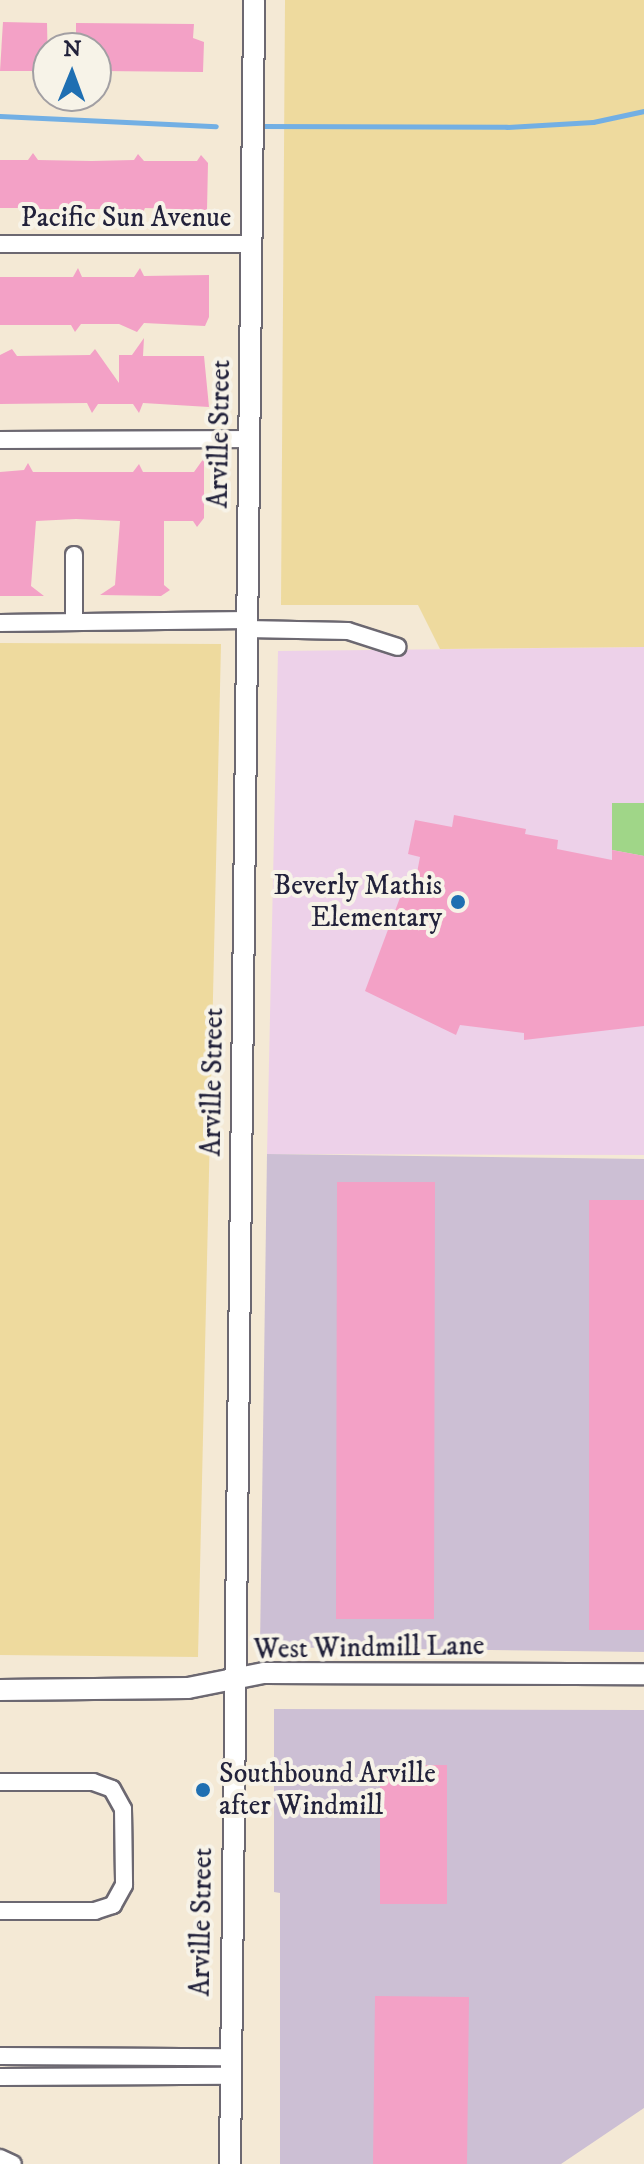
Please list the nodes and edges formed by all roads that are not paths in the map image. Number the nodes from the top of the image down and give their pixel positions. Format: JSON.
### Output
{"nodes":[{"id":1,"x":254,"y":0,"type":"edge"},
{"id":2,"x":0,"y":244,"type":"edge"},
{"id":3,"x":251,"y":244,"type":"junction"},
{"id":4,"x":248,"y":439,"type":"junction"},
{"id":5,"x":0,"y":440,"type":"edge"},
{"id":6,"x":74,"y":555,"type":"dead end"},
{"id":7,"x":74,"y":622,"type":"junction"},
{"id":8,"x":0,"y":623,"type":"edge"},
{"id":9,"x":248,"y":625,"type":"junction"},
{"id":10,"x":398,"y":647,"type":"dead end"},
{"id":11,"x":644,"y":1674,"type":"edge"},
{"id":12,"x":234,"y":1680,"type":"junction"},
{"id":13,"x":0,"y":1690,"type":"edge"},
{"id":14,"x":0,"y":1782,"type":"edge"},
{"id":15,"x":0,"y":1911,"type":"edge"},
{"id":16,"x":0,"y":2056,"type":"edge"},
{"id":17,"x":229,"y":2066,"type":"junction"},
{"id":18,"x":0,"y":2077,"type":"edge"},
{"id":19,"x":0,"y":2158,"type":"edge"},
{"id":20,"x":13,"y":2164,"type":"edge"},
{"id":21,"x":230,"y":2164,"type":"edge"}],
"edges":[{"from":1,"to":3,"type":"street","name":"Arville Street"},
{"from":2,"to":3,"type":"street","name":"Pacific Sun Avenue"},
{"from":3,"to":4,"type":"street","name":"Arville Street"},
{"from":4,"to":5,"type":"street"},
{"from":4,"to":9,"type":"street","name":"Arville Street"},
{"from":6,"to":7,"type":"street"},
{"from":7,"to":8,"type":"street"},
{"from":7,"to":9,"type":"street"},
{"from":9,"to":10,"type":"street"},
{"from":9,"to":12,"type":"street","name":"Arville Street"},
{"from":11,"to":12,"type":"street","name":"West Windmill Lane"},
{"from":12,"to":13,"type":"street","name":"West Windmill Lane"},
{"from":12,"to":17,"type":"street","name":"Arville Street"},
{"from":14,"to":15,"type":"street"},
{"from":16,"to":17,"type":"street"},
{"from":17,"to":18,"type":"street"},
{"from":17,"to":21,"type":"street","name":"Arville Street"},
{"from":19,"to":20,"type":"street"}]}
